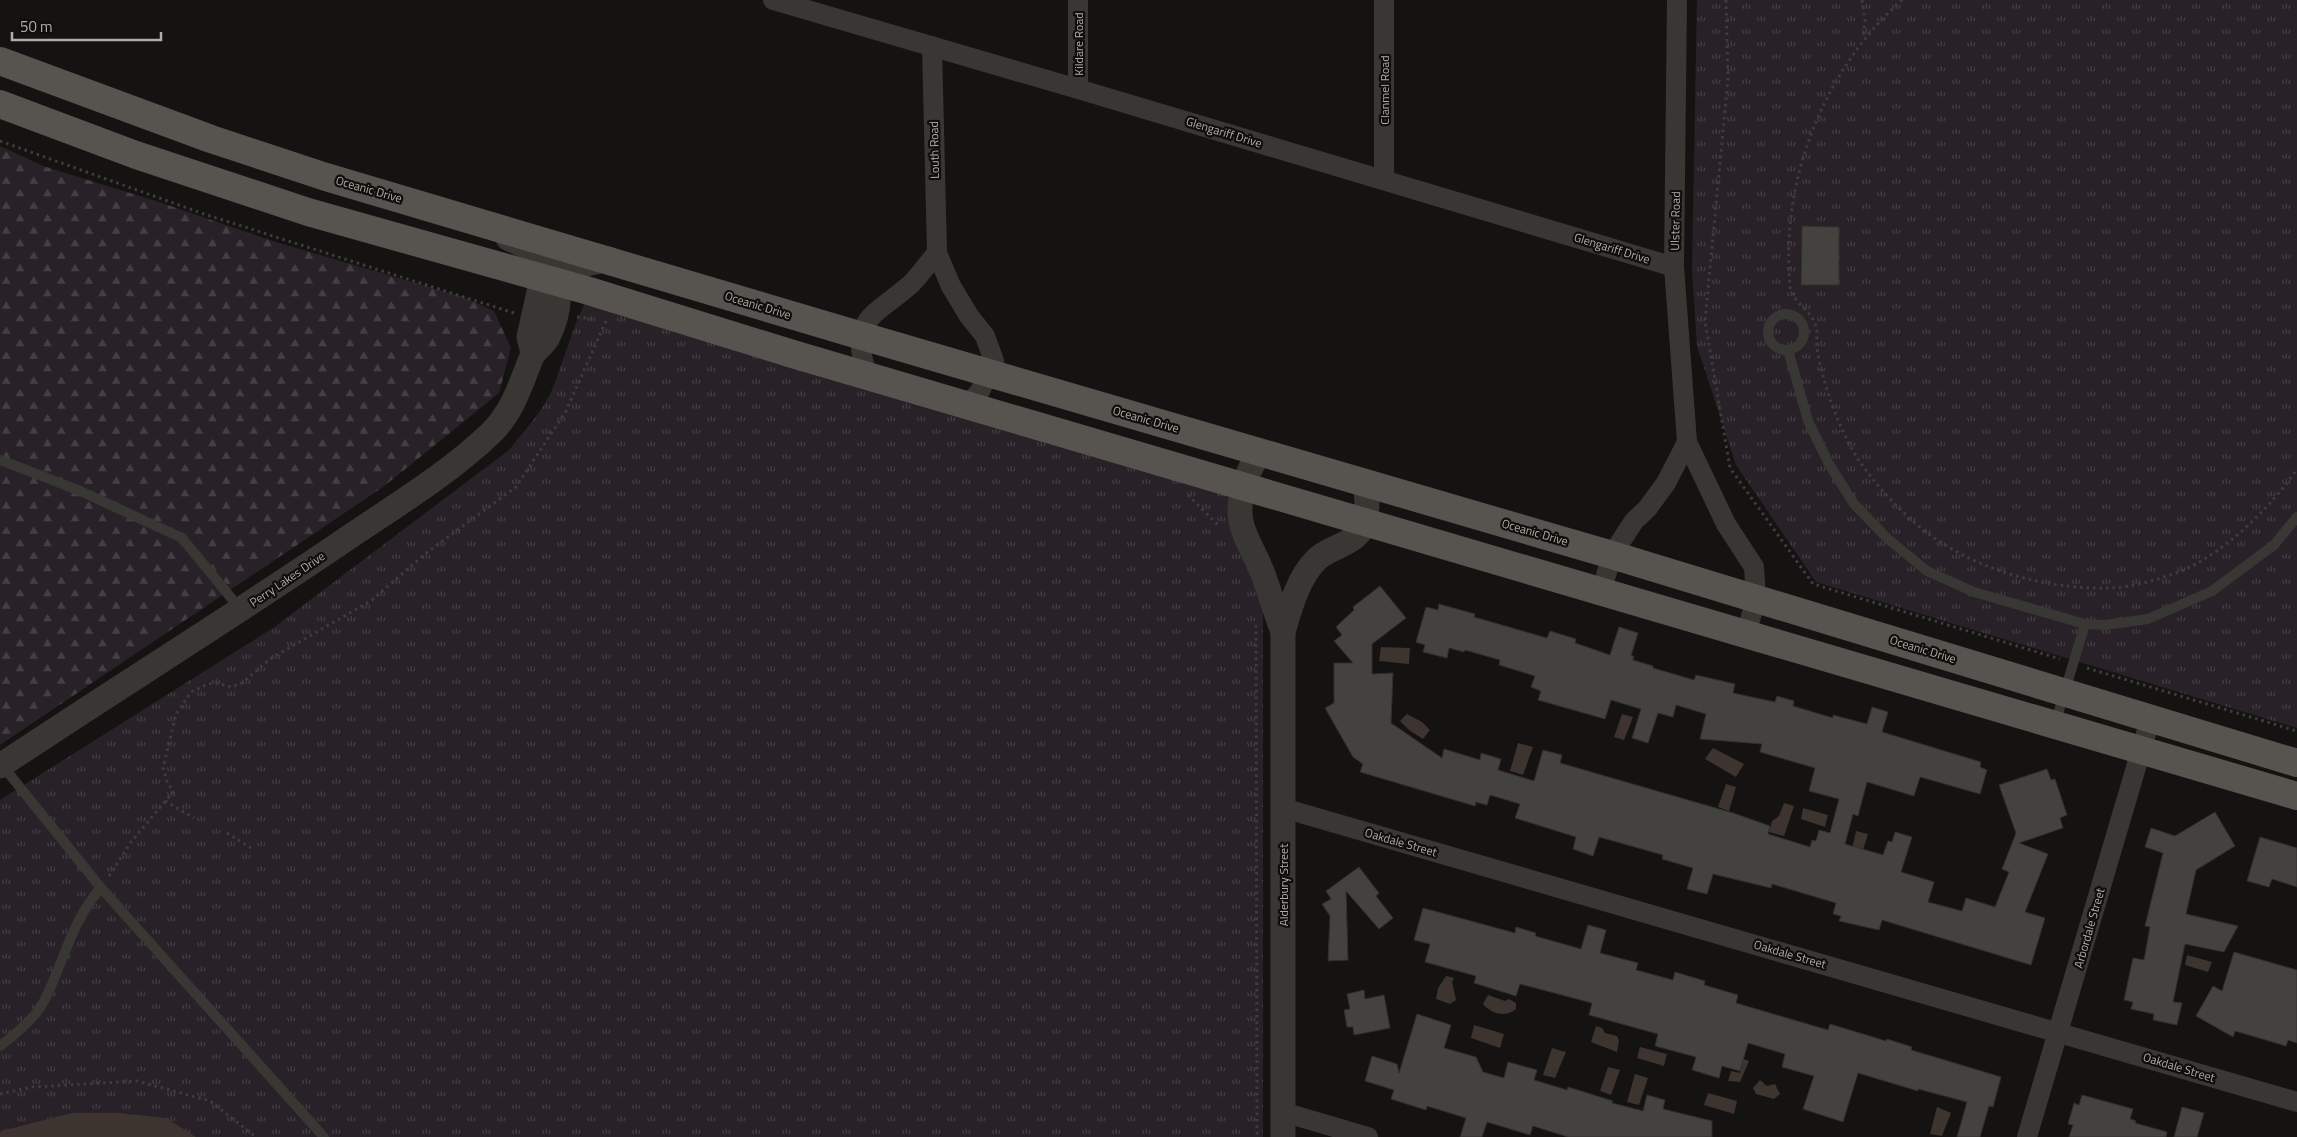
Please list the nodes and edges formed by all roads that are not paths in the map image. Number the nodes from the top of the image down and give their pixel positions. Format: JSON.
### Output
{"nodes":[{"id":1,"x":773,"y":0,"type":"edge"},
{"id":2,"x":1078,"y":0,"type":"edge"},
{"id":3,"x":1384,"y":0,"type":"edge"},
{"id":4,"x":1677,"y":0,"type":"edge"},
{"id":5,"x":932,"y":46,"type":"junction"},
{"id":6,"x":0,"y":61,"type":"edge"},
{"id":7,"x":1078,"y":88,"type":"junction"},
{"id":8,"x":0,"y":104,"type":"edge"},
{"id":9,"x":1384,"y":179,"type":"junction"},
{"id":10,"x":473,"y":220,"type":"junction"},
{"id":11,"x":937,"y":253,"type":"junction"},
{"id":12,"x":609,"y":260,"type":"junction"},
{"id":13,"x":1674,"y":267,"type":"junction"},
{"id":14,"x":557,"y":282,"type":"junction"},
{"id":15,"x":862,"y":336,"type":"junction"},
{"id":16,"x":1788,"y":350,"type":"dead end"},
{"id":17,"x":989,"y":373,"type":"junction"},
{"id":18,"x":868,"y":376,"type":"junction"},
{"id":19,"x":968,"y":405,"type":"junction"},
{"id":20,"x":1687,"y":442,"type":"junction"},
{"id":21,"x":1261,"y":452,"type":"junction"},
{"id":22,"x":0,"y":460,"type":"edge"},
{"id":23,"x":1364,"y":482,"type":"junction"},
{"id":24,"x":1244,"y":487,"type":"junction"},
{"id":25,"x":2297,"y":516,"type":"edge"},
{"id":26,"x":1364,"y":522,"type":"junction"},
{"id":27,"x":1612,"y":555,"type":"junction"},
{"id":28,"x":1601,"y":592,"type":"junction"},
{"id":29,"x":1756,"y":598,"type":"junction"},
{"id":30,"x":241,"y":610,"type":"junction"},
{"id":31,"x":2085,"y":624,"type":"junction"},
{"id":32,"x":1283,"y":632,"type":"junction"},
{"id":33,"x":1746,"y":635,"type":"junction"},
{"id":34,"x":2065,"y":692,"type":"junction"},
{"id":35,"x":2150,"y":720,"type":"junction"},
{"id":36,"x":2055,"y":725,"type":"junction"},
{"id":37,"x":2141,"y":750,"type":"junction"},
{"id":38,"x":2297,"y":763,"type":"edge"},
{"id":39,"x":1,"y":766,"type":"edge"},
{"id":40,"x":2297,"y":796,"type":"edge"},
{"id":41,"x":1283,"y":808,"type":"junction"},
{"id":42,"x":101,"y":888,"type":"junction"},
{"id":43,"x":2058,"y":1032,"type":"junction"},
{"id":44,"x":0,"y":1046,"type":"edge"},
{"id":45,"x":2297,"y":1102,"type":"edge"},
{"id":46,"x":1283,"y":1112,"type":"junction"},
{"id":47,"x":324,"y":1137,"type":"edge"},
{"id":48,"x":1283,"y":1137,"type":"edge"},
{"id":49,"x":1368,"y":1137,"type":"edge"},
{"id":50,"x":2028,"y":1137,"type":"edge"}],
"edges":[{"from":1,"to":5,"type":"street","name":"Glengariff Drive"},
{"from":2,"to":7,"type":"street","name":"Kildare Road"},
{"from":3,"to":9,"type":"street","name":"Clanmel Road"},
{"from":4,"to":13,"type":"street","name":"Ulster Road"},
{"from":5,"to":7,"type":"street","name":"Glengariff Drive"},
{"from":5,"to":11,"type":"street","name":"Louth Road"},
{"from":6,"to":10,"type":"main road","name":"Oceanic Drive"},
{"from":7,"to":9,"type":"street","name":"Glengariff Drive"},
{"from":8,"to":14,"type":"main road"},
{"from":9,"to":13,"type":"street","name":"Glengariff Drive"},
{"from":10,"to":12,"type":"main road","name":"Oceanic Drive"},
{"from":10,"to":14,"type":"street","name":"Perry Lakes Drive"},
{"from":11,"to":15,"type":"street"},
{"from":11,"to":17,"type":"street","name":"Louth Road"},
{"from":12,"to":14,"type":"street"},
{"from":12,"to":15,"type":"main road","name":"Oceanic Drive"},
{"from":13,"to":20,"type":"street","name":"Ulster Road"},
{"from":14,"to":18,"type":"main road"},
{"from":14,"to":30,"type":"street","name":"Perry Lakes Drive"},
{"from":15,"to":17,"type":"main road","name":"Oceanic Drive"},
{"from":15,"to":18,"type":"street"},
{"from":16,"to":31,"type":"lane"},
{"from":17,"to":19,"type":"street","name":"Louth Road"},
{"from":17,"to":21,"type":"main road","name":"Oceanic Drive"},
{"from":18,"to":19,"type":"main road"},
{"from":19,"to":24,"type":"main road"},
{"from":20,"to":27,"type":"street"},
{"from":20,"to":29,"type":"street","name":"Ulster Road"},
{"from":21,"to":23,"type":"main road","name":"Oceanic Drive"},
{"from":21,"to":24,"type":"street","name":"Alderbury Street"},
{"from":22,"to":30,"type":"lane"},
{"from":23,"to":26,"type":"street"},
{"from":23,"to":27,"type":"main road","name":"Oceanic Drive"},
{"from":24,"to":26,"type":"main road"},
{"from":24,"to":32,"type":"street","name":"Alderbury Street"},
{"from":25,"to":31,"type":"lane"},
{"from":26,"to":28,"type":"main road"},
{"from":26,"to":32,"type":"street","name":"Alderbury Street"},
{"from":27,"to":28,"type":"street"},
{"from":27,"to":29,"type":"main road","name":"Oceanic Drive"},
{"from":28,"to":33,"type":"main road"},
{"from":29,"to":33,"type":"street","name":"Ulster Road"},
{"from":29,"to":34,"type":"main road","name":"Oceanic Drive"},
{"from":30,"to":39,"type":"street","name":"Perry Lakes Drive"},
{"from":31,"to":34,"type":"lane"},
{"from":32,"to":41,"type":"street","name":"Alderbury Street"},
{"from":33,"to":36,"type":"main road"},
{"from":34,"to":35,"type":"main road","name":"Oceanic Drive"},
{"from":34,"to":36,"type":"lane"},
{"from":35,"to":37,"type":"street","name":"Arbordale Street"},
{"from":35,"to":38,"type":"main road","name":"Oceanic Drive"},
{"from":36,"to":37,"type":"main road"},
{"from":37,"to":40,"type":"main road"},
{"from":37,"to":43,"type":"street","name":"Arbordale Street"},
{"from":39,"to":42,"type":"lane"},
{"from":41,"to":43,"type":"street","name":"Oakdale Street"},
{"from":41,"to":46,"type":"street","name":"Alderbury Street"},
{"from":42,"to":44,"type":"lane"},
{"from":42,"to":47,"type":"lane"},
{"from":43,"to":45,"type":"street","name":"Oakdale Street"},
{"from":43,"to":50,"type":"street","name":"Arbordale Street"},
{"from":46,"to":48,"type":"street","name":"Alderbury Street"},
{"from":46,"to":49,"type":"street"}]}
